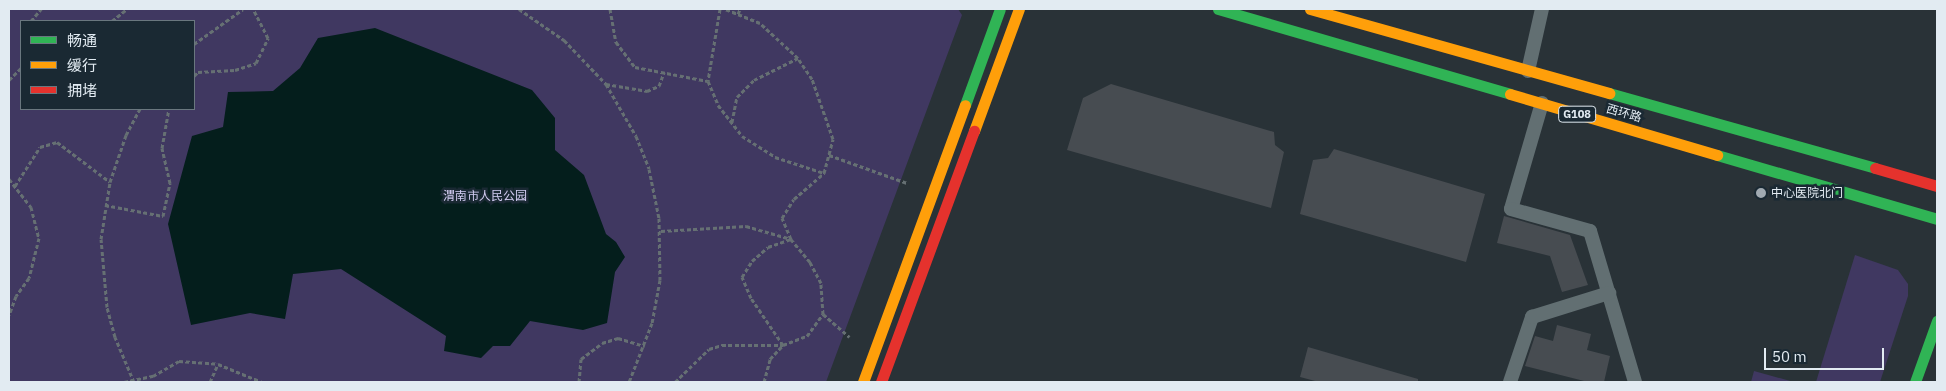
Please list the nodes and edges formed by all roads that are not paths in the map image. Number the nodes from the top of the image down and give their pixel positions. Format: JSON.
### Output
{"nodes":[{"id":1,"x":1000,"y":9,"type":"edge"},
{"id":2,"x":1019,"y":9,"type":"edge"},
{"id":3,"x":1218,"y":9,"type":"edge"},
{"id":4,"x":1310,"y":9,"type":"edge"},
{"id":5,"x":1542,"y":9,"type":"edge"},
{"id":6,"x":1528,"y":71,"type":"junction"},
{"id":7,"x":1542,"y":103,"type":"junction"},
{"id":8,"x":1937,"y":186,"type":"edge"},
{"id":9,"x":1937,"y":219,"type":"edge"},
{"id":10,"x":1609,"y":293,"type":"junction"},
{"id":11,"x":1937,"y":321,"type":"edge"},
{"id":12,"x":862,"y":382,"type":"edge"},
{"id":13,"x":882,"y":382,"type":"edge"},
{"id":14,"x":1510,"y":382,"type":"edge"},
{"id":15,"x":1635,"y":382,"type":"edge"},
{"id":16,"x":1915,"y":382,"type":"edge"}],
"edges":[{"from":1,"to":12,"type":"main road"},
{"from":2,"to":13,"type":"main road"},
{"from":3,"to":7,"type":"main road","name":"西环路","number":"G108"},
{"from":4,"to":6,"type":"main road","name":"西环路"},
{"from":5,"to":6,"type":"street"},
{"from":6,"to":8,"type":"main road","name":"西环路"},
{"from":7,"to":9,"type":"main road","name":"西环路","number":"G108"},
{"from":7,"to":10,"type":"street"},
{"from":10,"to":14,"type":"street"},
{"from":10,"to":15,"type":"street"},
{"from":11,"to":16,"type":"main road"}]}
